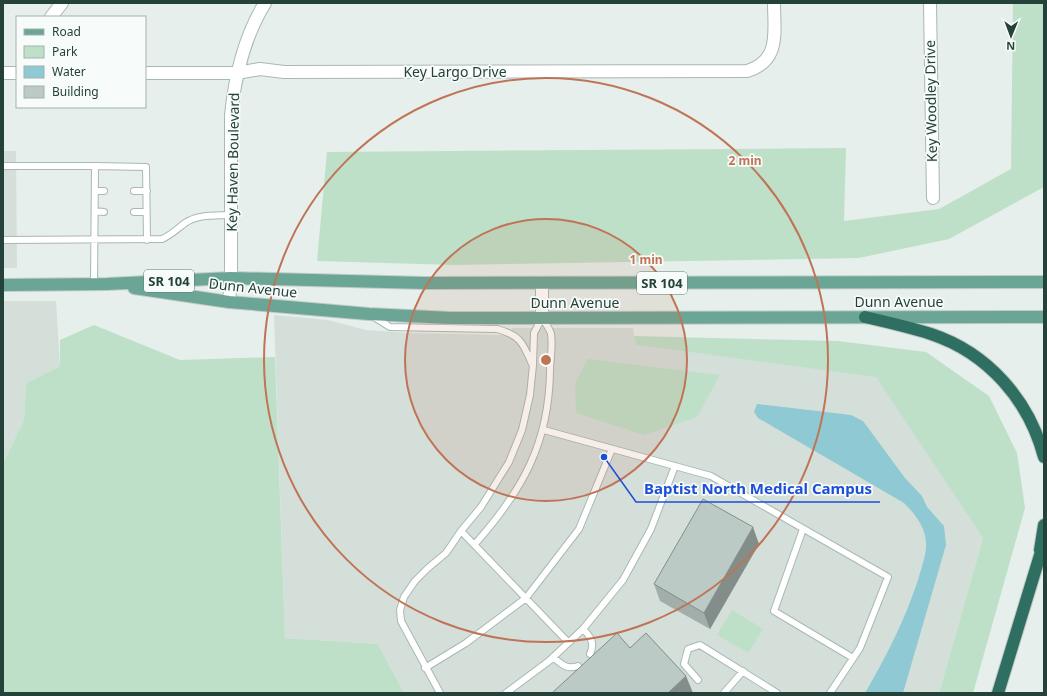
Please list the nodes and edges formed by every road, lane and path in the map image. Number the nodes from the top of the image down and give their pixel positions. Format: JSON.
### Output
{"nodes":[{"id":1,"x":62,"y":3,"type":"edge"},
{"id":2,"x":265,"y":3,"type":"edge"},
{"id":3,"x":774,"y":3,"type":"edge"},
{"id":4,"x":930,"y":3,"type":"edge"},
{"id":5,"x":52,"y":16,"type":"edge"},
{"id":6,"x":3,"y":73,"type":"edge"},
{"id":7,"x":16,"y":73,"type":"edge"},
{"id":8,"x":146,"y":73,"type":"edge"},
{"id":9,"x":237,"y":73,"type":"junction"},
{"id":10,"x":3,"y":166,"type":"edge"},
{"id":11,"x":95,"y":166,"type":"junction"},
{"id":12,"x":95,"y":191,"type":"junction"},
{"id":13,"x":104,"y":191,"type":"dead end"},
{"id":14,"x":134,"y":191,"type":"dead end"},
{"id":15,"x":146,"y":191,"type":"junction"},
{"id":16,"x":933,"y":198,"type":"dead end"},
{"id":17,"x":95,"y":211,"type":"junction"},
{"id":18,"x":104,"y":212,"type":"dead end"},
{"id":19,"x":134,"y":212,"type":"dead end"},
{"id":20,"x":146,"y":212,"type":"junction"},
{"id":21,"x":231,"y":215,"type":"junction"},
{"id":22,"x":3,"y":240,"type":"edge"},
{"id":23,"x":94,"y":240,"type":"junction"},
{"id":24,"x":147,"y":240,"type":"junction"},
{"id":25,"x":231,"y":278,"type":"junction"},
{"id":26,"x":1044,"y":282,"type":"edge"},
{"id":27,"x":94,"y":284,"type":"junction"},
{"id":28,"x":107,"y":284,"type":"junction"},
{"id":29,"x":542,"y":284,"type":"junction"},
{"id":30,"x":3,"y":285,"type":"edge"},
{"id":31,"x":229,"y":302,"type":"junction"},
{"id":32,"x":369,"y":314,"type":"junction"},
{"id":33,"x":865,"y":317,"type":"junction"},
{"id":34,"x":1044,"y":317,"type":"edge"},
{"id":35,"x":542,"y":318,"type":"junction"},
{"id":36,"x":533,"y":365,"type":"junction"},
{"id":37,"x":544,"y":430,"type":"junction"},
{"id":38,"x":612,"y":449,"type":"junction"},
{"id":39,"x":1044,"y":457,"type":"edge"},
{"id":40,"x":676,"y":466,"type":"junction"},
{"id":41,"x":1044,"y":525,"type":"edge"},
{"id":42,"x":803,"y":529,"type":"junction"},
{"id":43,"x":461,"y":531,"type":"junction"},
{"id":44,"x":1044,"y":542,"type":"edge"},
{"id":45,"x":475,"y":544,"type":"junction"},
{"id":46,"x":1039,"y":555,"type":"junction"},
{"id":47,"x":526,"y":598,"type":"junction"},
{"id":48,"x":583,"y":629,"type":"junction"},
{"id":49,"x":568,"y":642,"type":"junction"},
{"id":50,"x":590,"y":654,"type":"dead end"},
{"id":51,"x":553,"y":657,"type":"junction"},
{"id":52,"x":853,"y":658,"type":"junction"},
{"id":53,"x":578,"y":666,"type":"dead end"},
{"id":54,"x":425,"y":668,"type":"junction"},
{"id":55,"x":742,"y":671,"type":"junction"},
{"id":56,"x":698,"y":680,"type":"dead end"},
{"id":57,"x":440,"y":693,"type":"edge"},
{"id":58,"x":506,"y":693,"type":"edge"},
{"id":59,"x":724,"y":693,"type":"edge"},
{"id":60,"x":777,"y":693,"type":"edge"},
{"id":61,"x":830,"y":693,"type":"edge"},
{"id":62,"x":998,"y":693,"type":"edge"}],
"edges":[{"from":1,"to":5,"type":"street"},
{"from":2,"to":9,"type":"street","name":"Key Haven Boulevard"},
{"from":3,"to":9,"type":"street","name":"Key Largo Drive"},
{"from":4,"to":16,"type":"street","name":"Key Woodley Drive"},
{"from":6,"to":7,"type":"street"},
{"from":8,"to":9,"type":"street","name":"Key Largo Drive"},
{"from":9,"to":21,"type":"street","name":"Key Haven Boulevard"},
{"from":10,"to":11,"type":"lane"},
{"from":11,"to":12,"type":"lane"},
{"from":11,"to":15,"type":"lane"},
{"from":12,"to":13,"type":"lane"},
{"from":12,"to":17,"type":"lane"},
{"from":14,"to":15,"type":"lane"},
{"from":15,"to":20,"type":"lane"},
{"from":17,"to":18,"type":"lane"},
{"from":17,"to":23,"type":"lane"},
{"from":19,"to":20,"type":"lane"},
{"from":20,"to":24,"type":"lane"},
{"from":21,"to":24,"type":"lane"},
{"from":21,"to":25,"type":"street","name":"Key Haven Boulevard"},
{"from":22,"to":23,"type":"lane"},
{"from":23,"to":24,"type":"lane"},
{"from":23,"to":27,"type":"lane"},
{"from":25,"to":28,"type":"main road","name":"Dunn Avenue","number":"SR 104"},
{"from":25,"to":29,"type":"main road","name":"Dunn Avenue","number":"SR 104"},
{"from":25,"to":31,"type":"street","name":"Key Haven Boulevard"},
{"from":26,"to":29,"type":"main road","name":"Dunn Avenue","number":"SR 104"},
{"from":27,"to":28,"type":"main road","name":"Dunn Avenue","number":"SR 104"},
{"from":27,"to":30,"type":"main road","name":"Dunn Avenue","number":"SR 104"},
{"from":28,"to":31,"type":"main road","name":"Dunn Avenue","number":"SR 104"},
{"from":29,"to":35,"type":"street"},
{"from":31,"to":32,"type":"main road","name":"Dunn Avenue","number":"SR 104"},
{"from":32,"to":35,"type":"main road","name":"Dunn Avenue","number":"SR 104"},
{"from":32,"to":36,"type":"lane"},
{"from":33,"to":34,"type":"main road","name":"Dunn Avenue","number":"SR 104"},
{"from":33,"to":35,"type":"main road","name":"Dunn Avenue","number":"SR 104"},
{"from":33,"to":39,"type":"highway"},
{"from":35,"to":36,"type":"lane"},
{"from":35,"to":37,"type":"lane"},
{"from":36,"to":43,"type":"lane"},
{"from":37,"to":38,"type":"lane"},
{"from":37,"to":45,"type":"lane"},
{"from":38,"to":40,"type":"lane"},
{"from":38,"to":47,"type":"lane"},
{"from":40,"to":42,"type":"lane"},
{"from":40,"to":48,"type":"lane"},
{"from":41,"to":46,"type":"highway"},
{"from":42,"to":52,"type":"lane"},
{"from":42,"to":52,"type":"lane"},
{"from":43,"to":45,"type":"lane"},
{"from":43,"to":54,"type":"lane"},
{"from":44,"to":46,"type":"highway"},
{"from":45,"to":47,"type":"lane"},
{"from":46,"to":62,"type":"highway"},
{"from":47,"to":49,"type":"lane"},
{"from":47,"to":54,"type":"lane"},
{"from":48,"to":49,"type":"lane"},
{"from":48,"to":50,"type":"lane"},
{"from":49,"to":51,"type":"lane"},
{"from":51,"to":53,"type":"lane"},
{"from":51,"to":58,"type":"lane"},
{"from":52,"to":61,"type":"lane"},
{"from":54,"to":57,"type":"lane"},
{"from":55,"to":56,"type":"lane"},
{"from":55,"to":59,"type":"lane"},
{"from":55,"to":60,"type":"lane"}]}
